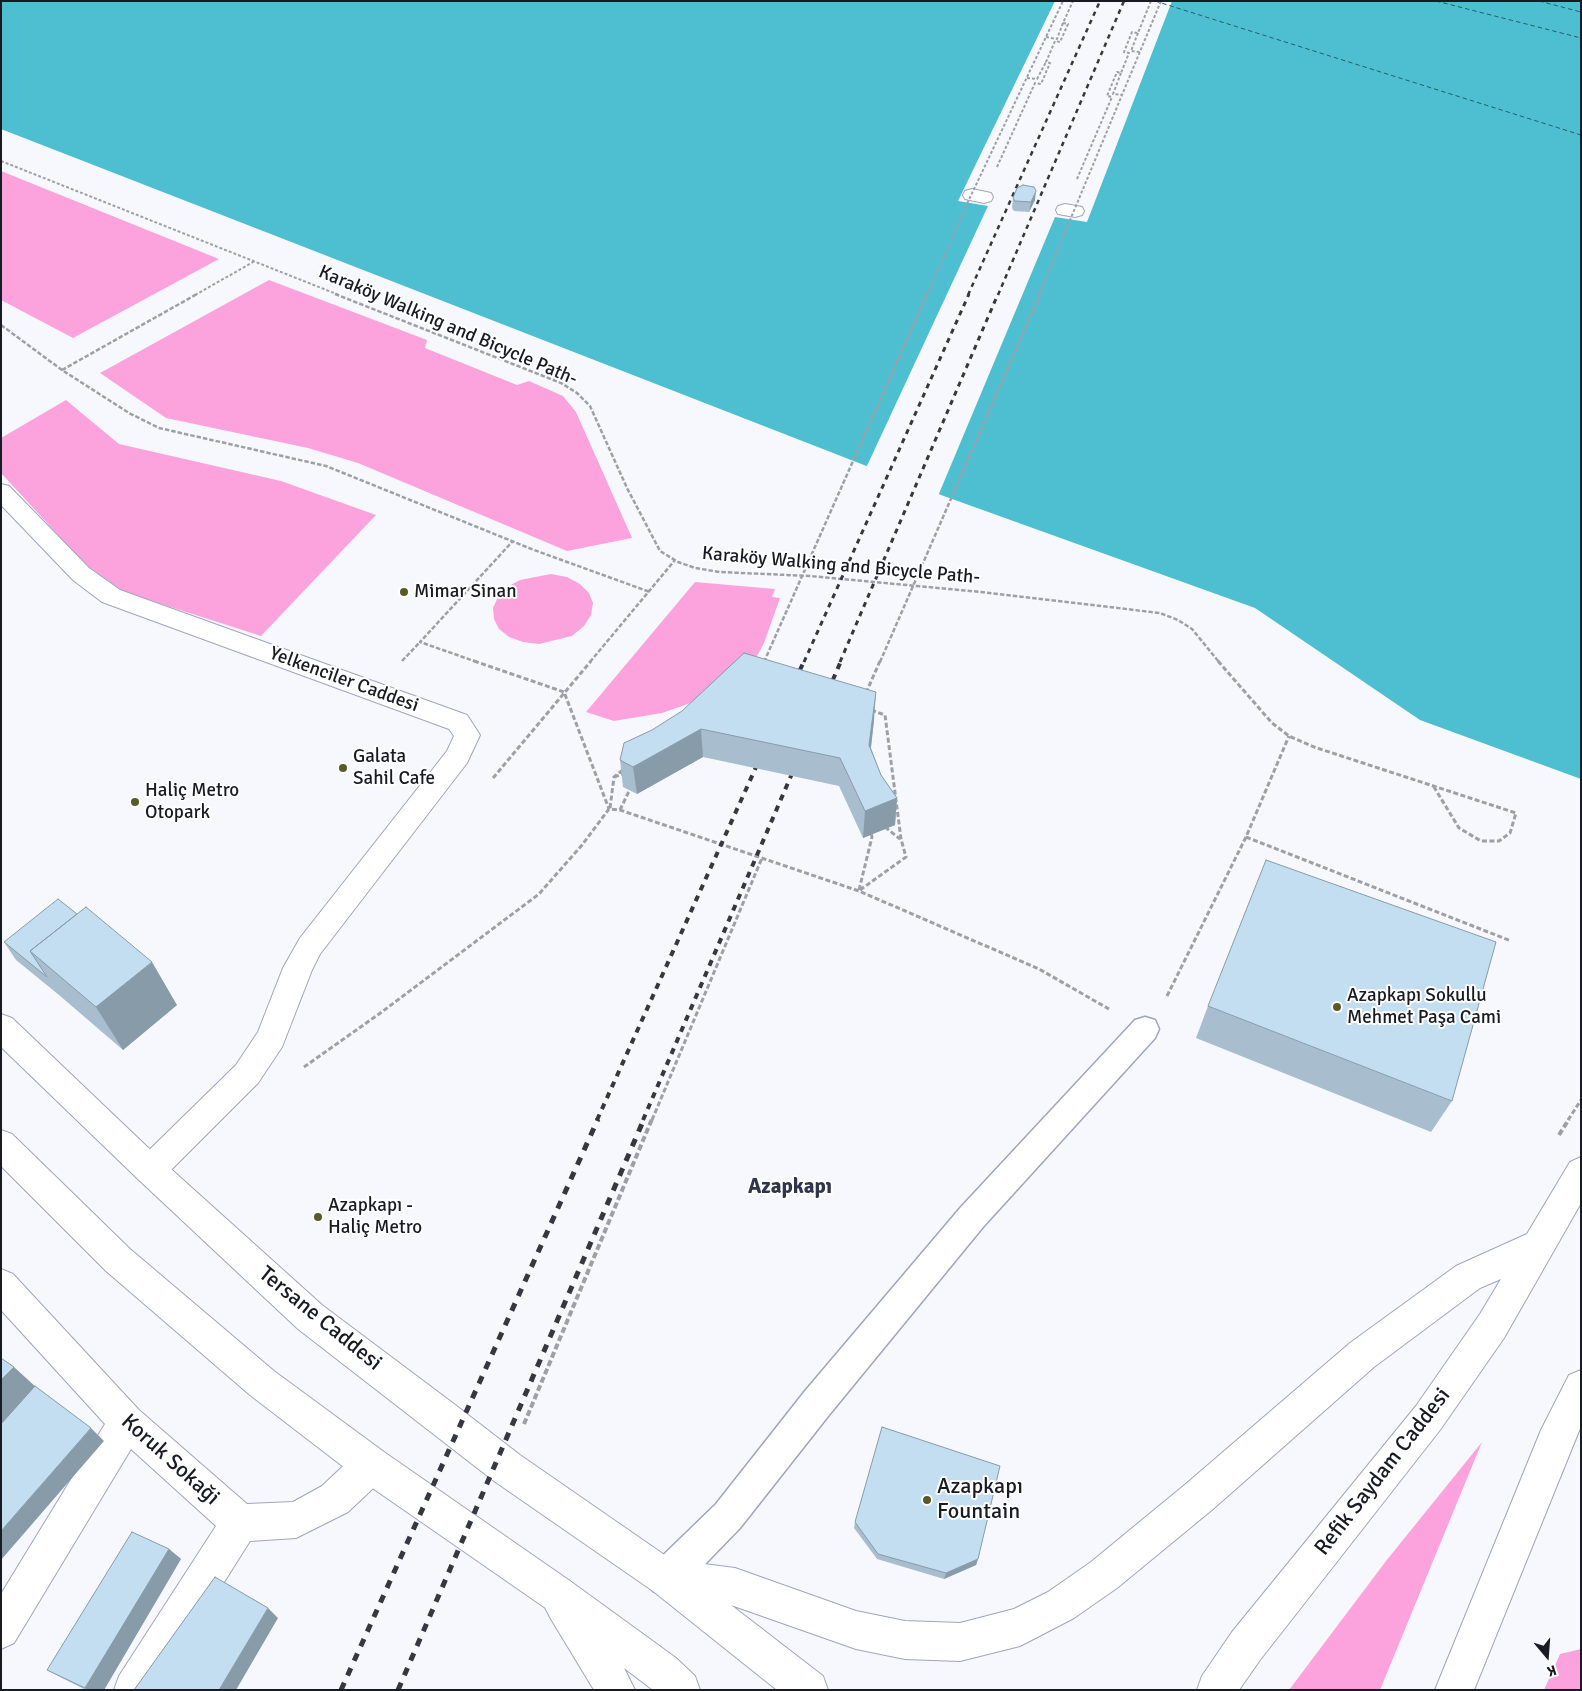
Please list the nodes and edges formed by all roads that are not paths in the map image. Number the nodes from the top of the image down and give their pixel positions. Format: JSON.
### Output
{"nodes":[{"id":1,"x":1,"y":491,"type":"edge"},
{"id":2,"x":1,"y":1027,"type":"edge"},
{"id":3,"x":1145,"y":1029,"type":"road end"},
{"id":4,"x":1,"y":1144,"type":"edge"},
{"id":5,"x":150,"y":1170,"type":"junction"},
{"id":6,"x":1581,"y":1172,"type":"edge"},
{"id":7,"x":1537,"y":1246,"type":"junction"},
{"id":8,"x":5,"y":1297,"type":"edge"},
{"id":9,"x":1581,"y":1387,"type":"edge"},
{"id":10,"x":127,"y":1422,"type":"junction"},
{"id":11,"x":371,"y":1465,"type":"junction"},
{"id":12,"x":240,"y":1523,"type":"junction"},
{"id":13,"x":666,"y":1578,"type":"junction"},
{"id":14,"x":557,"y":1594,"type":"junction"},
{"id":15,"x":1,"y":1630,"type":"edge"},
{"id":16,"x":133,"y":1690,"type":"edge"},
{"id":17,"x":616,"y":1690,"type":"edge"},
{"id":18,"x":681,"y":1690,"type":"edge"},
{"id":19,"x":809,"y":1690,"type":"edge"},
{"id":20,"x":1216,"y":1690,"type":"edge"},
{"id":21,"x":1454,"y":1690,"type":"edge"}],
"edges":[{"from":1,"to":5,"type":"main road","name":"Yelkenciler Caddesi"},
{"from":2,"to":5,"type":"main road","name":"Tersane Caddesi"},
{"from":3,"to":13,"type":"lane"},
{"from":4,"to":11,"type":"main road"},
{"from":5,"to":13,"type":"main road","name":"Tersane Caddesi"},
{"from":6,"to":7,"type":"main road","name":"Refik Saydam Caddesi"},
{"from":7,"to":13,"type":"main road"},
{"from":7,"to":20,"type":"main road","name":"Refik Saydam Caddesi"},
{"from":8,"to":10,"type":"main road","name":"Koruk Sokaği"},
{"from":9,"to":21,"type":"main road"},
{"from":10,"to":12,"type":"main road","name":"Koruk Sokaği"},
{"from":10,"to":15,"type":"main road"},
{"from":11,"to":12,"type":"main road"},
{"from":11,"to":14,"type":"main road"},
{"from":12,"to":16,"type":"main road"},
{"from":13,"to":19,"type":"main road","name":"Tersane Caddesi"},
{"from":14,"to":17,"type":"main road"},
{"from":14,"to":18,"type":"main road"}]}
